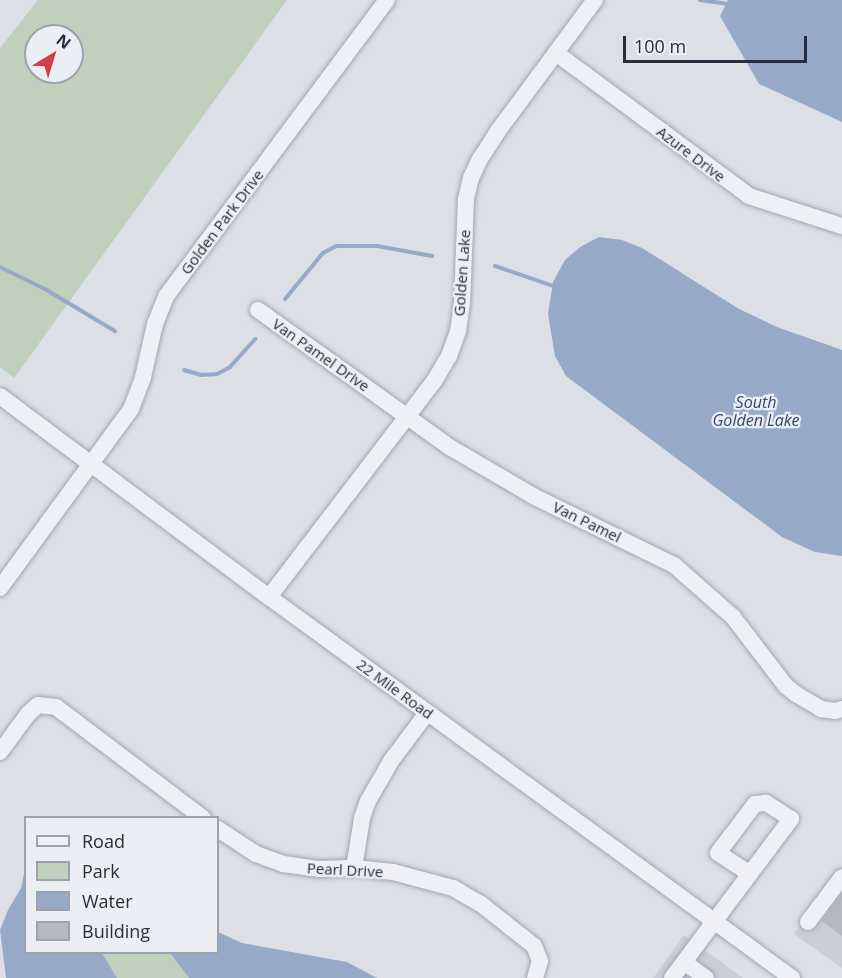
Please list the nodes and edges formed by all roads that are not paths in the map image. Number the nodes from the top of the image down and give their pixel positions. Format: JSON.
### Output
{"nodes":[{"id":1,"x":387,"y":0,"type":"edge"},
{"id":2,"x":596,"y":0,"type":"edge"},
{"id":3,"x":556,"y":53,"type":"junction"},
{"id":4,"x":842,"y":226,"type":"edge"},
{"id":5,"x":258,"y":310,"type":"dead end"},
{"id":6,"x":0,"y":396,"type":"edge"},
{"id":7,"x":383,"y":399,"type":"joint"},
{"id":8,"x":407,"y":417,"type":"junction"},
{"id":9,"x":92,"y":462,"type":"junction"},
{"id":10,"x":0,"y":588,"type":"edge"},
{"id":11,"x":269,"y":597,"type":"junction"},
{"id":12,"x":842,"y":709,"type":"edge"},
{"id":13,"x":427,"y":712,"type":"junction"},
{"id":14,"x":0,"y":752,"type":"edge"},
{"id":15,"x":200,"y":816,"type":"edge"},
{"id":16,"x":219,"y":830,"type":"edge"},
{"id":17,"x":354,"y":868,"type":"junction"},
{"id":18,"x":750,"y":874,"type":"junction"},
{"id":19,"x":842,"y":877,"type":"edge"},
{"id":20,"x":714,"y":921,"type":"junction"},
{"id":21,"x":808,"y":922,"type":"dead end"},
{"id":22,"x":684,"y":962,"type":"junction"},
{"id":23,"x":535,"y":978,"type":"edge"},
{"id":24,"x":672,"y":978,"type":"edge"},
{"id":25,"x":706,"y":978,"type":"edge"},
{"id":26,"x":792,"y":978,"type":"edge"}],
"edges":[{"from":1,"to":9,"type":"street","name":"Golden Park Drive"},
{"from":2,"to":3,"type":"street","name":"Golden Lake"},
{"from":3,"to":4,"type":"street","name":"Azure Drive"},
{"from":3,"to":8,"type":"street","name":"Golden Lake"},
{"from":5,"to":7,"type":"street","name":"Van Pamel Drive"},
{"from":6,"to":9,"type":"street","name":"22 Mile Road"},
{"from":7,"to":8,"type":"street","name":"Van Pamel"},
{"from":8,"to":11,"type":"street","name":"Golden Lake"},
{"from":8,"to":12,"type":"street","name":"Van Pamel"},
{"from":9,"to":10,"type":"street","name":"Golden Park Drive"},
{"from":9,"to":11,"type":"street","name":"22 Mile Road"},
{"from":11,"to":13,"type":"street","name":"22 Mile Road"},
{"from":13,"to":17,"type":"street"},
{"from":13,"to":20,"type":"street","name":"22 Mile Road"},
{"from":14,"to":15,"type":"street"},
{"from":16,"to":17,"type":"street","name":"Pearl Drive"},
{"from":17,"to":23,"type":"street","name":"Pearl Drive"},
{"from":18,"to":18,"type":"street"},
{"from":18,"to":20,"type":"street"},
{"from":19,"to":21,"type":"street"},
{"from":20,"to":22,"type":"street"},
{"from":20,"to":26,"type":"street","name":"22 Mile Road"},
{"from":22,"to":24,"type":"street"},
{"from":22,"to":25,"type":"street"}]}
